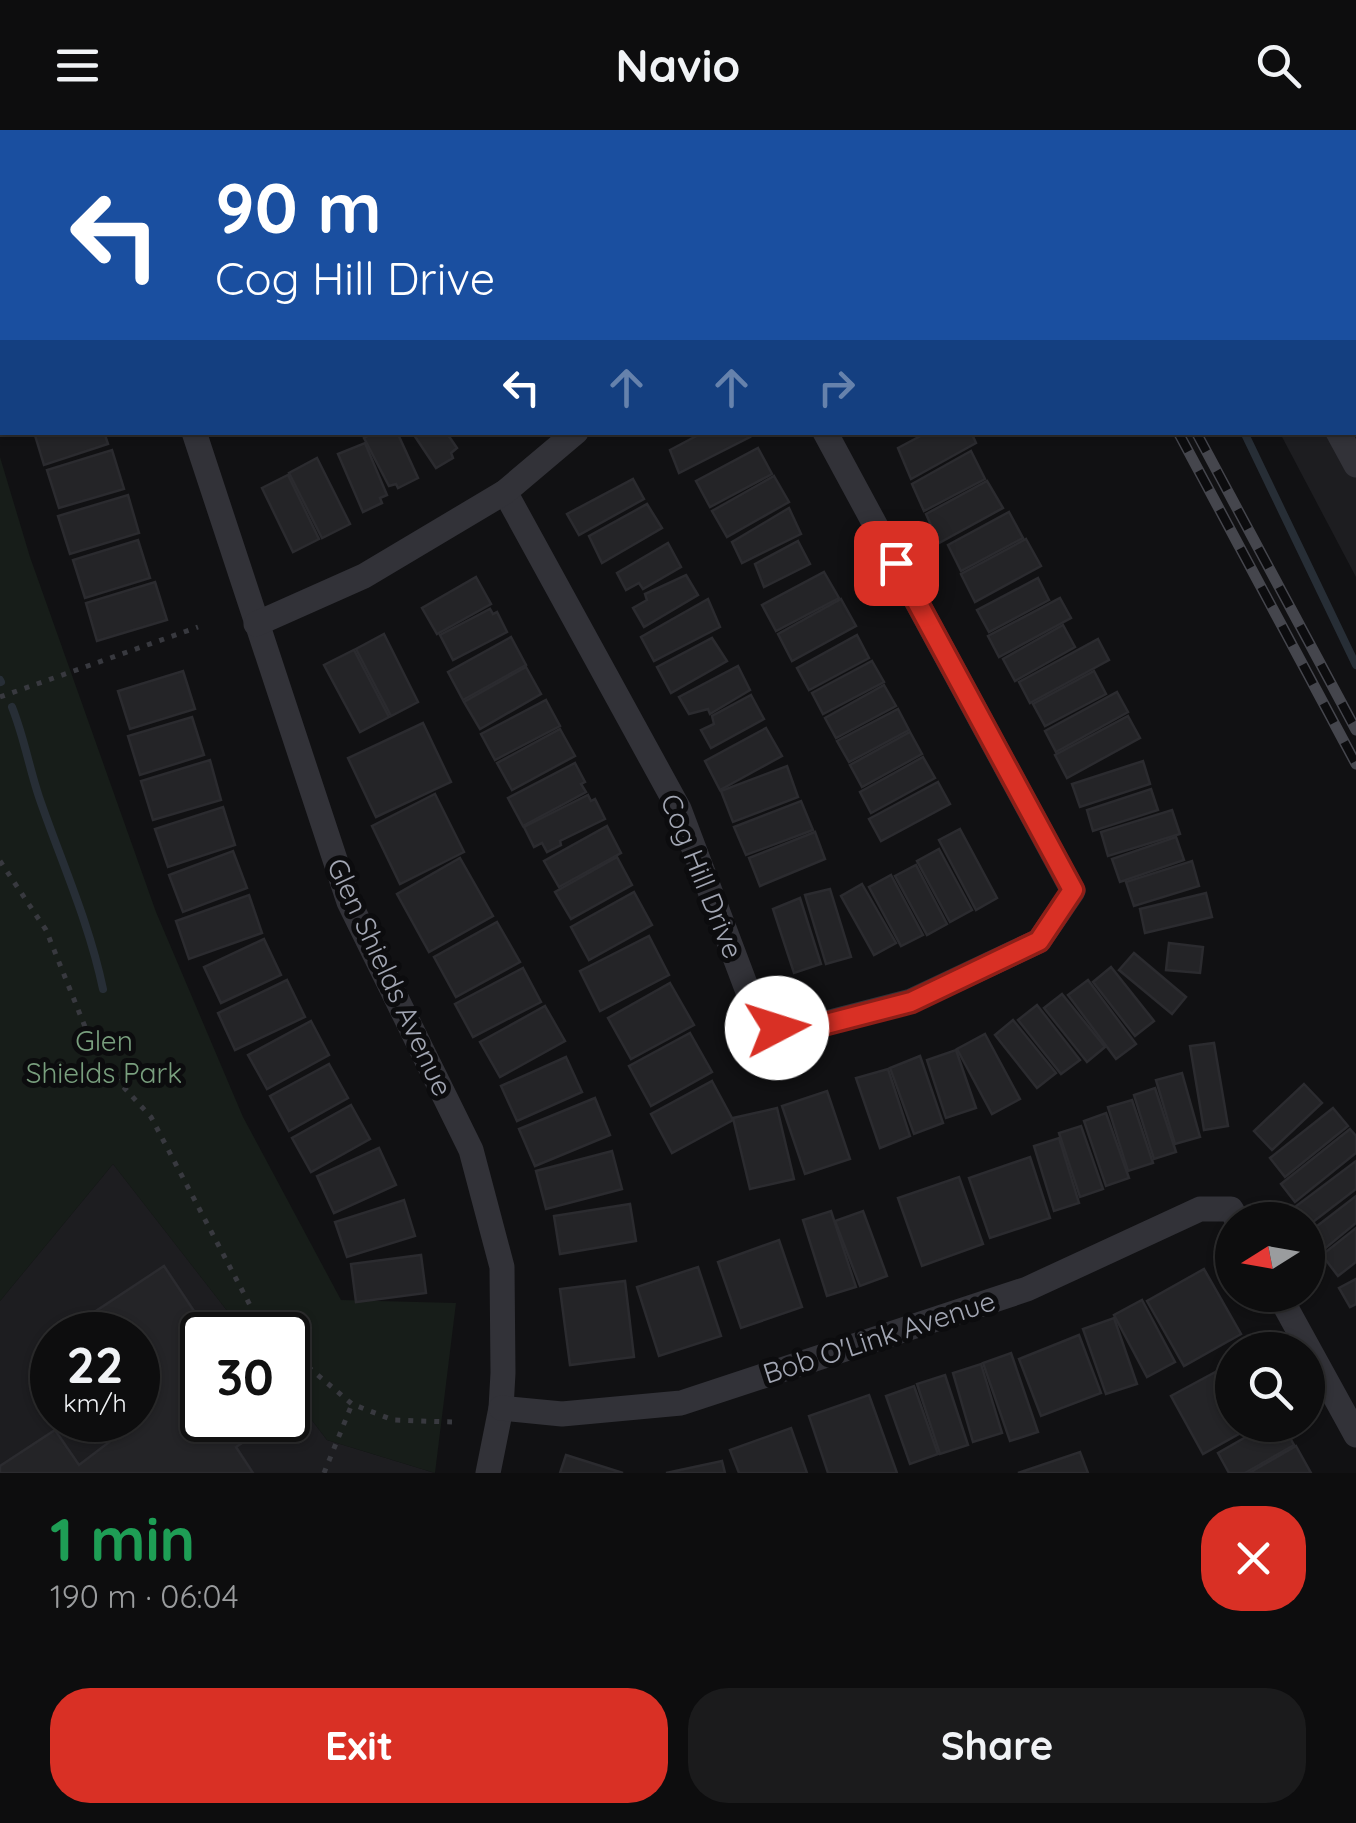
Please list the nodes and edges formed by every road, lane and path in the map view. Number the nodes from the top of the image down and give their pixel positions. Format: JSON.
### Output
{"nodes":[{"id":1,"x":195,"y":435,"type":"edge"},
{"id":2,"x":572,"y":435,"type":"edge"},
{"id":3,"x":827,"y":435,"type":"edge"},
{"id":4,"x":1340,"y":435,"type":"edge"},
{"id":5,"x":1356,"y":465,"type":"edge"},
{"id":6,"x":505,"y":492,"type":"junction"},
{"id":7,"x":256,"y":624,"type":"junction"},
{"id":8,"x":198,"y":627,"type":"dead end"},
{"id":9,"x":0,"y":697,"type":"edge"},
{"id":10,"x":0,"y":861,"type":"edge"},
{"id":11,"x":1215,"y":1210,"type":"edge"},
{"id":12,"x":254,"y":1312,"type":"edge"},
{"id":13,"x":1287,"y":1312,"type":"edge"},
{"id":14,"x":310,"y":1369,"type":"edge"},
{"id":15,"x":352,"y":1404,"type":"junction"},
{"id":16,"x":501,"y":1408,"type":"junction"},
{"id":17,"x":452,"y":1422,"type":"dead end"},
{"id":18,"x":1356,"y":1435,"type":"edge"},
{"id":19,"x":324,"y":1473,"type":"edge"},
{"id":20,"x":488,"y":1473,"type":"edge"}],
"edges":[{"from":1,"to":7,"type":"street","name":"Glen Shields Avenue"},
{"from":2,"to":6,"type":"street"},
{"from":3,"to":6,"type":"street","name":"Cog Hill Drive"},
{"from":4,"to":5,"type":"street"},
{"from":6,"to":7,"type":"street"},
{"from":7,"to":16,"type":"street","name":"Glen Shields Avenue"},
{"from":8,"to":9,"type":"path"},
{"from":10,"to":12,"type":"path"},
{"from":11,"to":16,"type":"street","name":"Bob O'Link Avenue"},
{"from":13,"to":18,"type":"street"},
{"from":14,"to":15,"type":"path"},
{"from":15,"to":17,"type":"path"},
{"from":15,"to":19,"type":"path"},
{"from":16,"to":20,"type":"street","name":"Glen Shields Avenue"}]}
